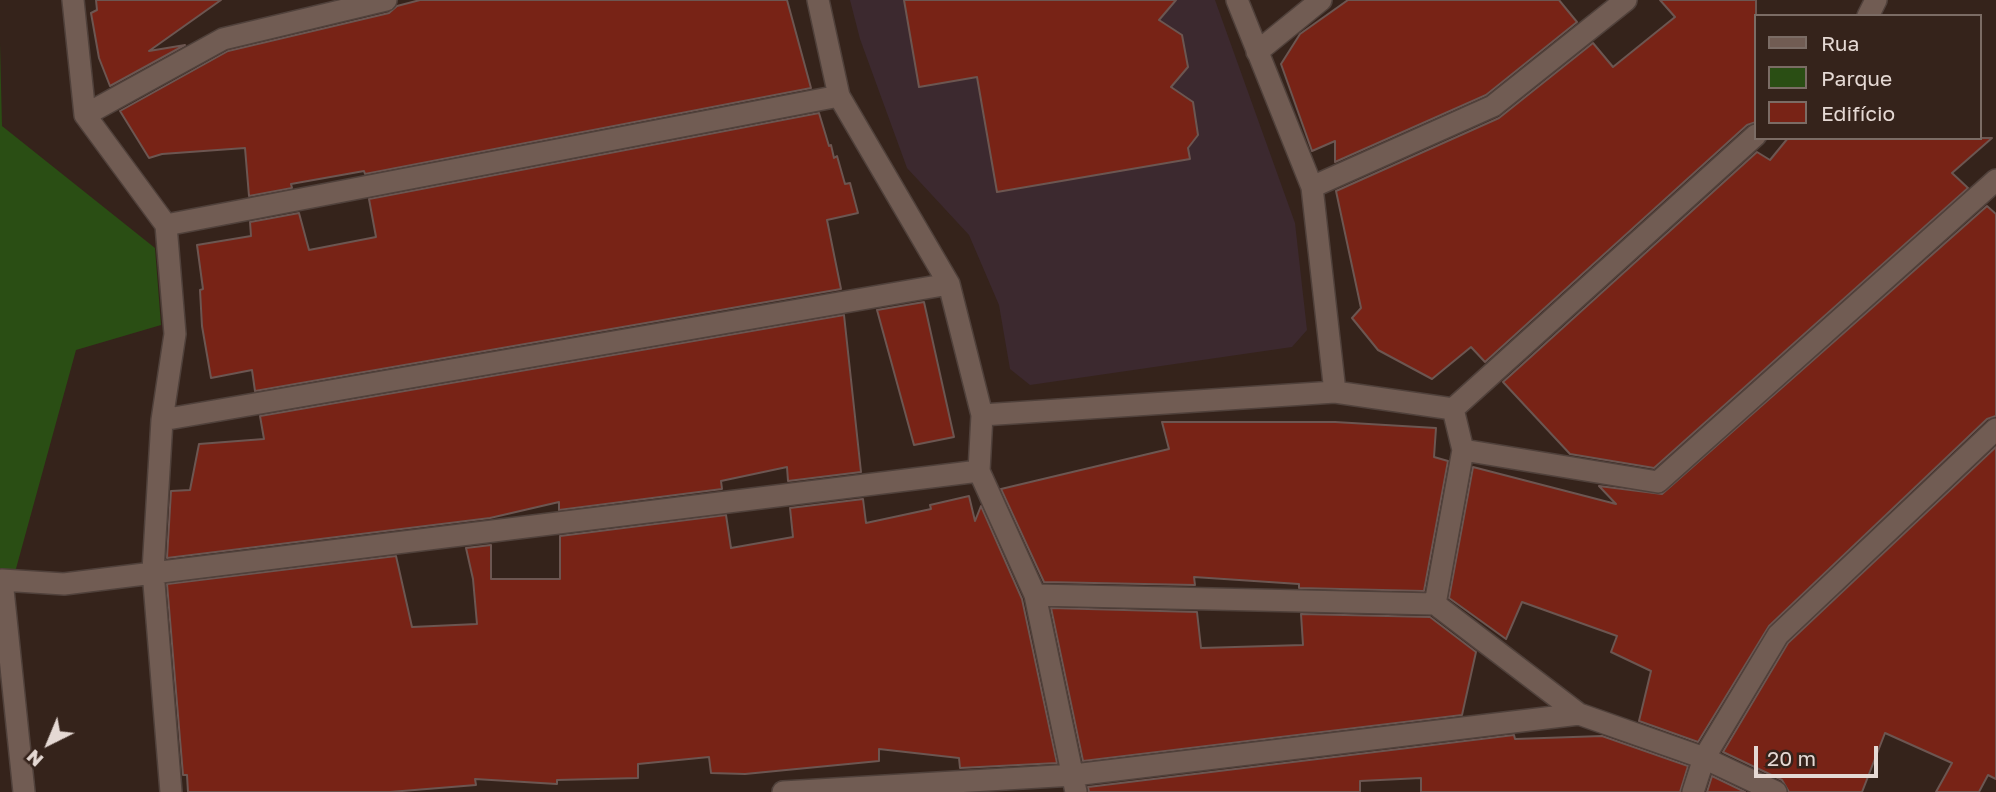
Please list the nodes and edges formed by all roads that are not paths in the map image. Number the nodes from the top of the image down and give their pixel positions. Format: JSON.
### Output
{"nodes":[{"id":1,"x":73,"y":0,"type":"edge"},
{"id":2,"x":386,"y":0,"type":"edge"},
{"id":3,"x":818,"y":0,"type":"edge"},
{"id":4,"x":1237,"y":0,"type":"edge"},
{"id":5,"x":1321,"y":0,"type":"edge"},
{"id":6,"x":1626,"y":0,"type":"edge"},
{"id":7,"x":1257,"y":52,"type":"junction"},
{"id":8,"x":839,"y":96,"type":"junction"},
{"id":9,"x":85,"y":115,"type":"junction"},
{"id":10,"x":1755,"y":136,"type":"edge"},
{"id":11,"x":1996,"y":180,"type":"edge"},
{"id":12,"x":1312,"y":187,"type":"junction"},
{"id":13,"x":166,"y":225,"type":"junction"},
{"id":14,"x":949,"y":284,"type":"junction"},
{"id":15,"x":1335,"y":393,"type":"junction"},
{"id":16,"x":1453,"y":409,"type":"junction"},
{"id":17,"x":982,"y":415,"type":"junction"},
{"id":18,"x":162,"y":421,"type":"junction"},
{"id":19,"x":1996,"y":429,"type":"edge"},
{"id":20,"x":1463,"y":450,"type":"junction"},
{"id":21,"x":979,"y":471,"type":"junction"},
{"id":22,"x":153,"y":571,"type":"junction"},
{"id":23,"x":1035,"y":595,"type":"junction"},
{"id":24,"x":1436,"y":604,"type":"junction"},
{"id":25,"x":1579,"y":714,"type":"junction"},
{"id":26,"x":1704,"y":758,"type":"junction"},
{"id":27,"x":1075,"y":784,"type":"edge"},
{"id":28,"x":24,"y":792,"type":"edge"},
{"id":29,"x":171,"y":792,"type":"edge"},
{"id":30,"x":783,"y":792,"type":"edge"},
{"id":31,"x":1693,"y":792,"type":"edge"},
{"id":32,"x":1776,"y":792,"type":"edge"}],
"edges":[{"from":1,"to":9,"type":"street"},
{"from":2,"to":9,"type":"street"},
{"from":3,"to":8,"type":"street"},
{"from":4,"to":7,"type":"street"},
{"from":5,"to":7,"type":"street"},
{"from":6,"to":12,"type":"street"},
{"from":7,"to":12,"type":"street"},
{"from":8,"to":13,"type":"street"},
{"from":8,"to":14,"type":"street"},
{"from":9,"to":13,"type":"street"},
{"from":10,"to":16,"type":"street"},
{"from":11,"to":20,"type":"street"},
{"from":12,"to":15,"type":"street"},
{"from":13,"to":18,"type":"street"},
{"from":14,"to":17,"type":"street"},
{"from":14,"to":18,"type":"street"},
{"from":15,"to":16,"type":"street"},
{"from":15,"to":17,"type":"street"},
{"from":16,"to":20,"type":"street"},
{"from":17,"to":21,"type":"street"},
{"from":18,"to":22,"type":"street"},
{"from":19,"to":26,"type":"street"},
{"from":20,"to":24,"type":"street"},
{"from":21,"to":22,"type":"street"},
{"from":21,"to":23,"type":"street"},
{"from":22,"to":28,"type":"street"},
{"from":22,"to":29,"type":"street"},
{"from":23,"to":24,"type":"street"},
{"from":23,"to":27,"type":"street"},
{"from":24,"to":25,"type":"street"},
{"from":25,"to":26,"type":"street"},
{"from":25,"to":27,"type":"street"},
{"from":26,"to":31,"type":"street"},
{"from":26,"to":32,"type":"street"},
{"from":27,"to":30,"type":"street"}]}
